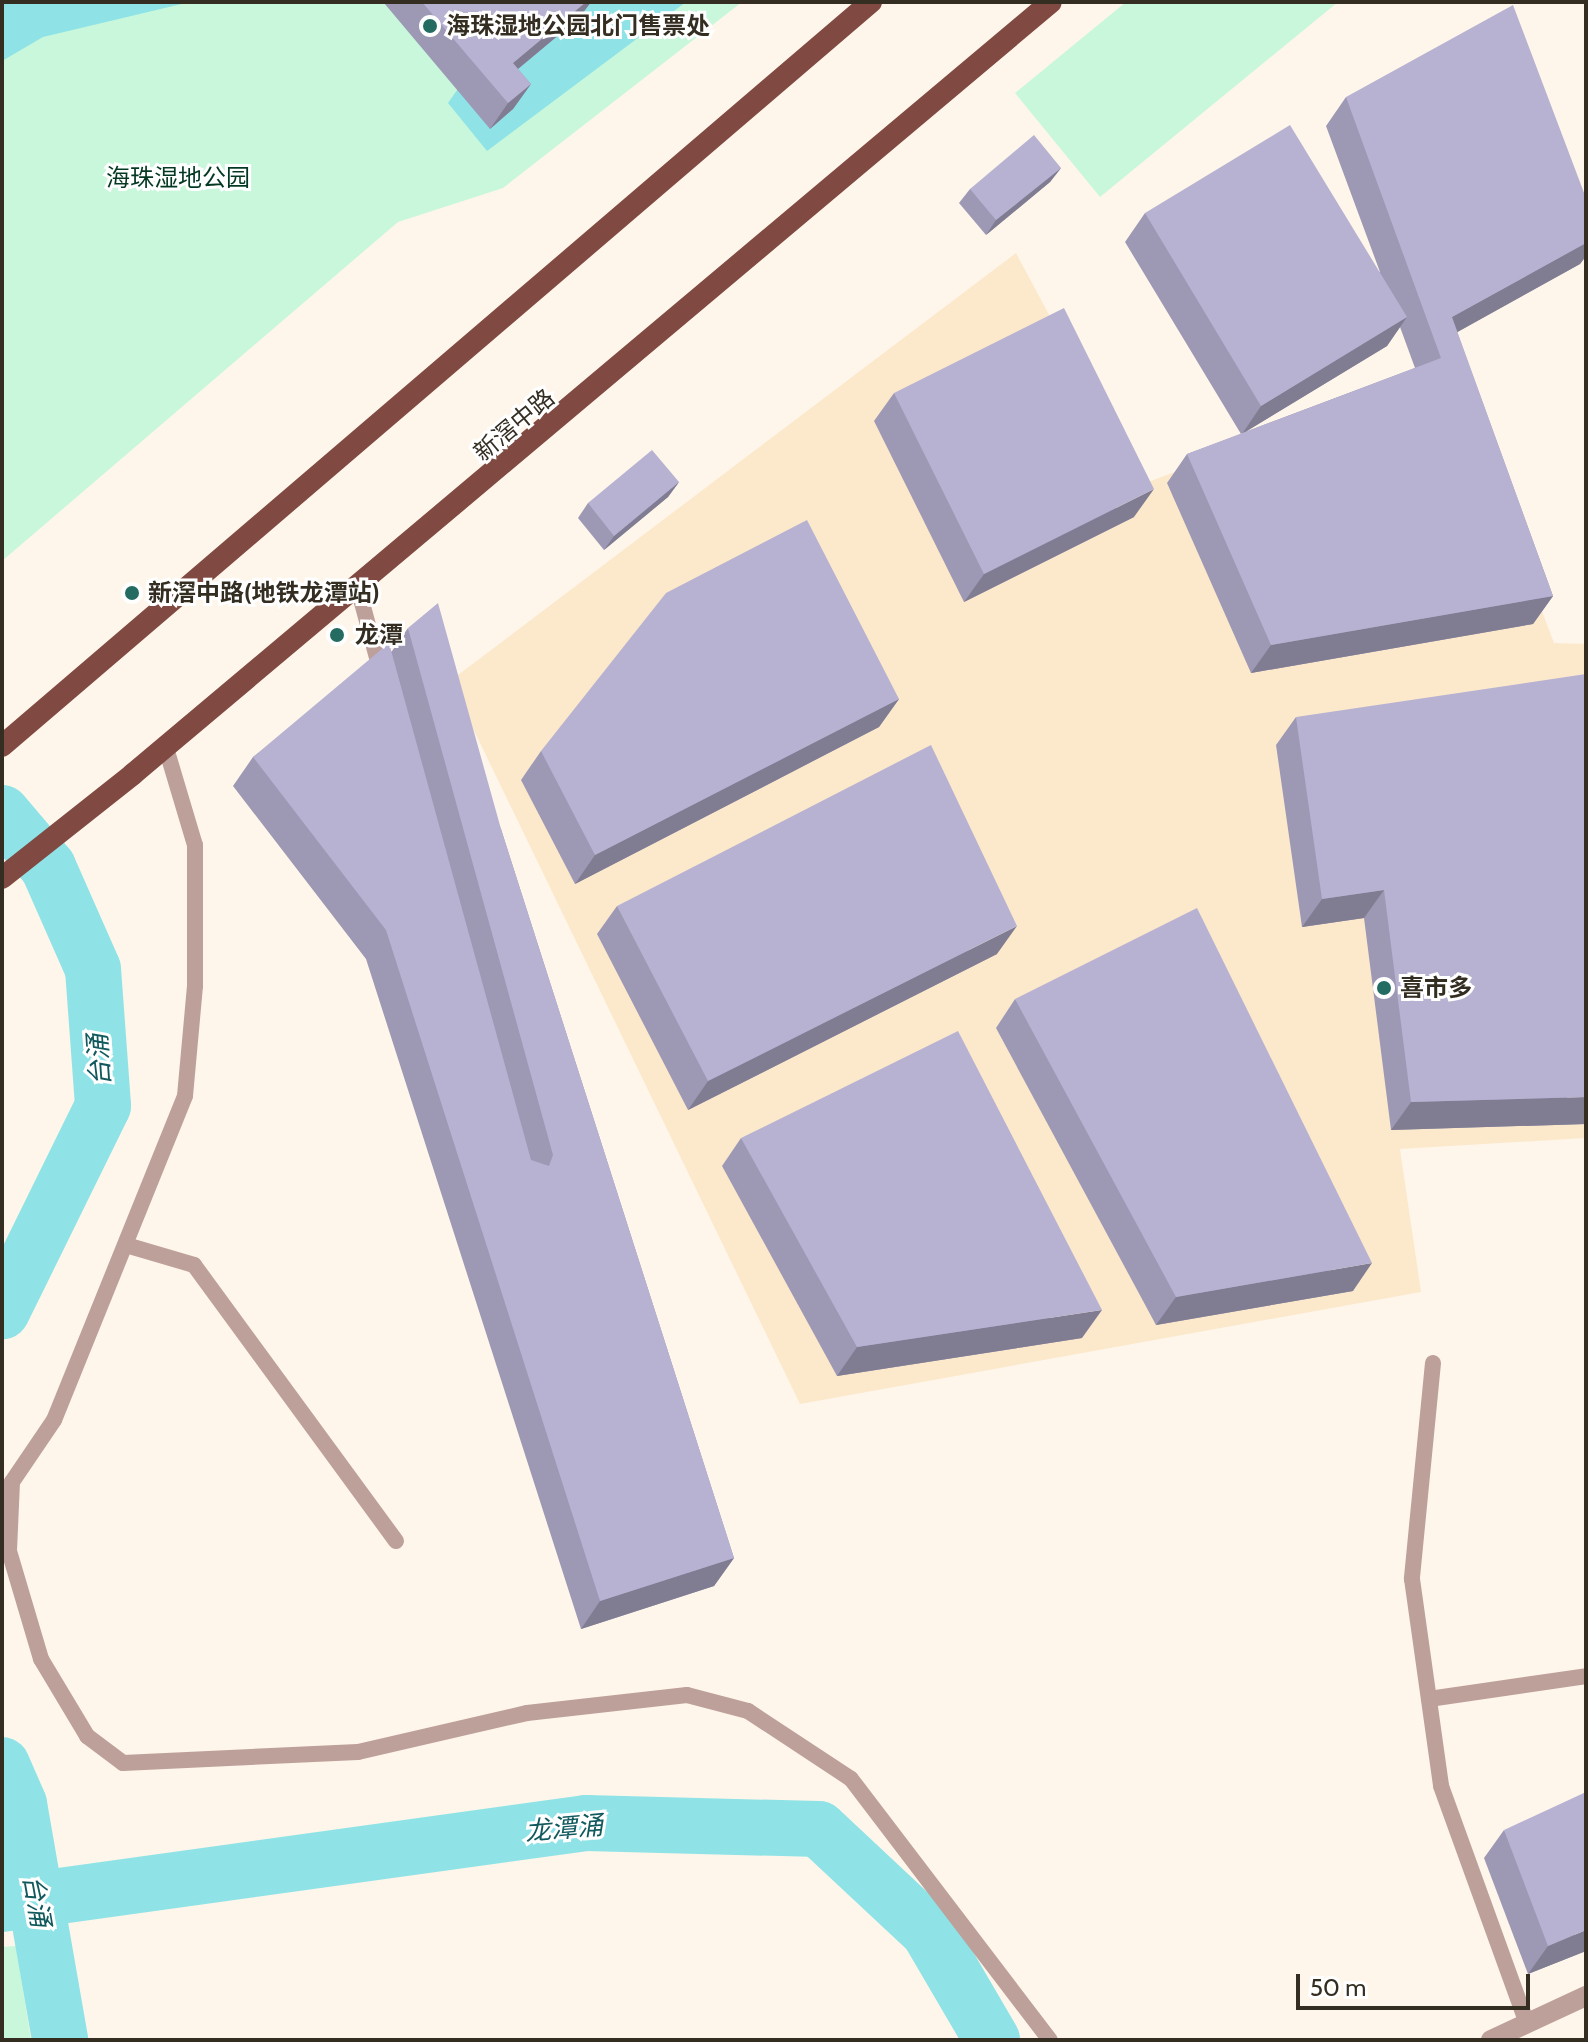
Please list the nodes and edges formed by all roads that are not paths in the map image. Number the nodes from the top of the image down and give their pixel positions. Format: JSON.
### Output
{"nodes":[{"id":1,"x":871,"y":2,"type":"edge"},
{"id":2,"x":1051,"y":2,"type":"edge"},
{"id":3,"x":359,"y":592,"type":"junction"},
{"id":4,"x":388,"y":698,"type":"edge"},
{"id":5,"x":2,"y":746,"type":"edge"},
{"id":6,"x":166,"y":748,"type":"junction"},
{"id":7,"x":2,"y":878,"type":"edge"},
{"id":8,"x":126,"y":1245,"type":"junction"},
{"id":9,"x":1433,"y":1363,"type":"dead end"},
{"id":10,"x":396,"y":1541,"type":"dead end"},
{"id":11,"x":1586,"y":1676,"type":"edge"},
{"id":12,"x":1429,"y":1699,"type":"junction"},
{"id":13,"x":1586,"y":1996,"type":"edge"},
{"id":14,"x":1527,"y":2023,"type":"junction"},
{"id":15,"x":1050,"y":2040,"type":"edge"},
{"id":16,"x":1491,"y":2040,"type":"edge"}],
"edges":[{"from":1,"to":5,"type":"highway"},
{"from":2,"to":3,"type":"highway","name":"新滘中路"},
{"from":3,"to":4,"type":"lane"},
{"from":3,"to":6,"type":"highway","name":"新滘中路"},
{"from":6,"to":7,"type":"highway","name":"新滘中路","bridge":true},
{"from":6,"to":8,"type":"lane"},
{"from":8,"to":10,"type":"lane"},
{"from":8,"to":15,"type":"lane"},
{"from":9,"to":12,"type":"lane"},
{"from":11,"to":12,"type":"lane"},
{"from":12,"to":14,"type":"lane"},
{"from":13,"to":14,"type":"street"},
{"from":14,"to":16,"type":"street"}]}
